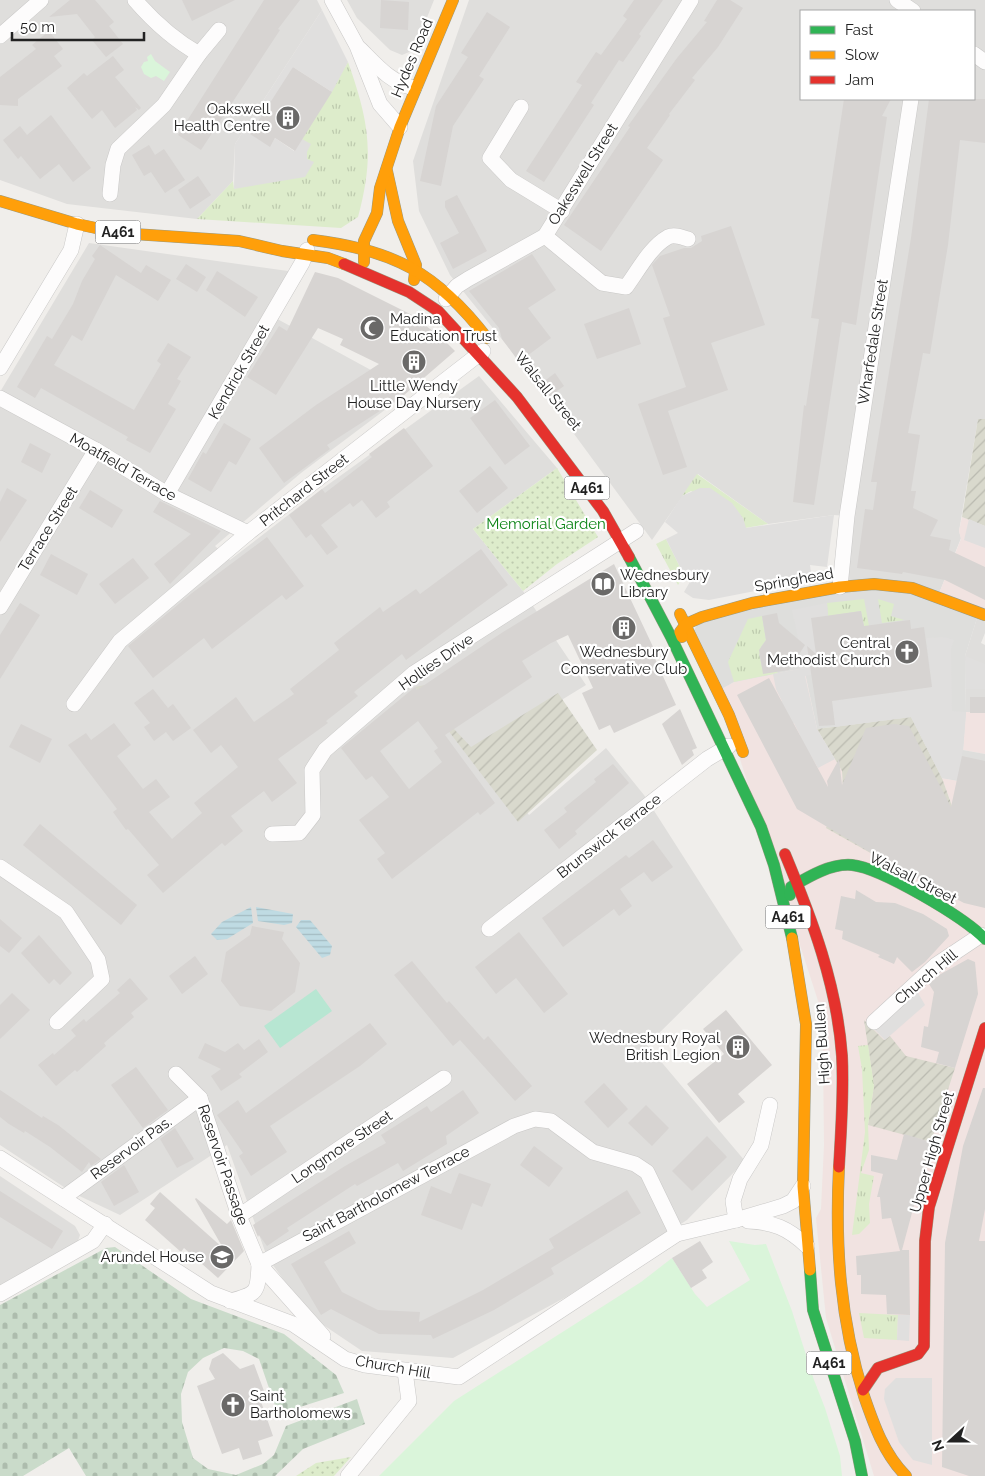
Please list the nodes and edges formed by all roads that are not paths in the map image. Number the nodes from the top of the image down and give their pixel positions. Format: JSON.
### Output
{"nodes":[{"id":1,"x":41,"y":0,"type":"edge"},
{"id":2,"x":135,"y":0,"type":"edge"},
{"id":3,"x":332,"y":0,"type":"edge"},
{"id":4,"x":453,"y":0,"type":"edge"},
{"id":5,"x":691,"y":0,"type":"edge"},
{"id":6,"x":897,"y":0,"type":"edge"},
{"id":7,"x":912,"y":10,"type":"edge"},
{"id":8,"x":219,"y":30,"type":"dead end"},
{"id":9,"x":0,"y":36,"type":"edge"},
{"id":10,"x":357,"y":46,"type":"junction"},
{"id":11,"x":199,"y":54,"type":"junction"},
{"id":12,"x":414,"y":88,"type":"junction"},
{"id":13,"x":911,"y":100,"type":"edge"},
{"id":14,"x":521,"y":107,"type":"dead end"},
{"id":15,"x":400,"y":127,"type":"junction"},
{"id":16,"x":387,"y":171,"type":"junction"},
{"id":17,"x":110,"y":194,"type":"dead end"},
{"id":18,"x":0,"y":200,"type":"edge"},
{"id":19,"x":562,"y":211,"type":"junction"},
{"id":20,"x":77,"y":224,"type":"junction"},
{"id":21,"x":545,"y":236,"type":"junction"},
{"id":22,"x":688,"y":239,"type":"dead end"},
{"id":23,"x":239,"y":241,"type":"junction"},
{"id":24,"x":299,"y":243,"type":"junction"},
{"id":25,"x":364,"y":248,"type":"junction"},
{"id":26,"x":365,"y":271,"type":"junction"},
{"id":27,"x":418,"y":273,"type":"junction"},
{"id":28,"x":409,"y":292,"type":"junction"},
{"id":29,"x":449,"y":294,"type":"junction"},
{"id":30,"x":438,"y":311,"type":"junction"},
{"id":31,"x":494,"y":347,"type":"joint"},
{"id":32,"x":480,"y":354,"type":"junction"},
{"id":33,"x":0,"y":368,"type":"edge"},
{"id":34,"x":0,"y":398,"type":"edge"},
{"id":35,"x":96,"y":450,"type":"junction"},
{"id":36,"x":594,"y":472,"type":"dead end"},
{"id":37,"x":167,"y":494,"type":"junction"},
{"id":38,"x":628,"y":518,"type":"dead end"},
{"id":39,"x":248,"y":533,"type":"junction"},
{"id":40,"x":631,"y":537,"type":"junction"},
{"id":41,"x":840,"y":587,"type":"junction"},
{"id":42,"x":0,"y":607,"type":"edge"},
{"id":43,"x":676,"y":607,"type":"dead end"},
{"id":44,"x":985,"y":615,"type":"edge"},
{"id":45,"x":686,"y":624,"type":"junction"},
{"id":46,"x":671,"y":636,"type":"joint"},
{"id":47,"x":718,"y":691,"type":"joint"},
{"id":48,"x":698,"y":696,"type":"junction"},
{"id":49,"x":74,"y":704,"type":"dead end"},
{"id":50,"x":731,"y":745,"type":"junction"},
{"id":51,"x":748,"y":764,"type":"dead end"},
{"id":52,"x":765,"y":808,"type":"dead end"},
{"id":53,"x":272,"y":834,"type":"dead end"},
{"id":54,"x":0,"y":867,"type":"edge"},
{"id":55,"x":798,"y":883,"type":"junction"},
{"id":56,"x":489,"y":929,"type":"dead end"},
{"id":57,"x":983,"y":937,"type":"edge"},
{"id":58,"x":802,"y":1000,"type":"junction"},
{"id":59,"x":57,"y":1022,"type":"dead end"},
{"id":60,"x":874,"y":1022,"type":"dead end"},
{"id":61,"x":985,"y":1028,"type":"edge"},
{"id":62,"x":176,"y":1074,"type":"dead end"},
{"id":63,"x":444,"y":1078,"type":"dead end"},
{"id":64,"x":841,"y":1093,"type":"junction"},
{"id":65,"x":200,"y":1098,"type":"junction"},
{"id":66,"x":770,"y":1105,"type":"dead end"},
{"id":67,"x":830,"y":1128,"type":"dead end"},
{"id":68,"x":0,"y":1158,"type":"edge"},
{"id":69,"x":803,"y":1186,"type":"junction"},
{"id":70,"x":63,"y":1198,"type":"junction"},
{"id":71,"x":818,"y":1213,"type":"dead end"},
{"id":72,"x":239,"y":1216,"type":"junction"},
{"id":73,"x":736,"y":1220,"type":"junction"},
{"id":74,"x":805,"y":1220,"type":"junction"},
{"id":75,"x":770,"y":1222,"type":"junction"},
{"id":76,"x":105,"y":1224,"type":"junction"},
{"id":77,"x":677,"y":1234,"type":"junction"},
{"id":78,"x":808,"y":1247,"type":"junction"},
{"id":79,"x":259,"y":1264,"type":"junction"},
{"id":80,"x":0,"y":1294,"type":"edge"},
{"id":81,"x":230,"y":1301,"type":"junction"},
{"id":82,"x":345,"y":1358,"type":"junction"},
{"id":83,"x":405,"y":1371,"type":"junction"},
{"id":84,"x":863,"y":1390,"type":"junction"},
{"id":85,"x":348,"y":1476,"type":"edge"},
{"id":86,"x":862,"y":1476,"type":"edge"},
{"id":87,"x":906,"y":1476,"type":"edge"}],
"edges":[{"from":1,"to":9,"type":"street"},
{"from":2,"to":11,"type":"street"},
{"from":3,"to":10,"type":"street"},
{"from":4,"to":12,"type":"main road","name":"Hydes Road"},
{"from":5,"to":19,"type":"street","name":"Oakeswell Street"},
{"from":6,"to":7,"type":"street"},
{"from":8,"to":11,"type":"street"},
{"from":10,"to":12,"type":"street"},
{"from":10,"to":15,"type":"street"},
{"from":11,"to":17,"type":"street"},
{"from":12,"to":15,"type":"main road","name":"Hydes Road"},
{"from":13,"to":41,"type":"street","name":"Wharfedale Street"},
{"from":14,"to":19,"type":"street"},
{"from":15,"to":16,"type":"main road","name":"Hydes Road"},
{"from":16,"to":25,"type":"main road","name":"Hydes Road"},
{"from":16,"to":27,"type":"main road"},
{"from":18,"to":20,"type":"main road","name":"Walsall Street","number":"A461"},
{"from":19,"to":21,"type":"street","name":"Oakeswell Street"},
{"from":20,"to":23,"type":"main road","name":"Walsall Street","number":"A461"},
{"from":20,"to":33,"type":"street"},
{"from":21,"to":22,"type":"street"},
{"from":21,"to":29,"type":"street","name":"Oakeswell Street"},
{"from":23,"to":24,"type":"main road","name":"Walsall Street"},
{"from":23,"to":24,"type":"main road","name":"Walsall Street","number":"A461"},
{"from":24,"to":25,"type":"main road","name":"Walsall Street"},
{"from":24,"to":26,"type":"main road","name":"Walsall Street","number":"A461"},
{"from":24,"to":37,"type":"street","name":"Kendrick Street"},
{"from":25,"to":26,"type":"main road"},
{"from":25,"to":27,"type":"main road","name":"Walsall Street"},
{"from":26,"to":28,"type":"main road","name":"Walsall Street","number":"A461"},
{"from":27,"to":28,"type":"main road"},
{"from":27,"to":29,"type":"main road","name":"Walsall Street"},
{"from":28,"to":30,"type":"main road","name":"Walsall Street","number":"A461"},
{"from":29,"to":30,"type":"street","name":"Oakeswell Street"},
{"from":29,"to":31,"type":"main road","name":"Walsall Street"},
{"from":30,"to":32,"type":"main road","name":"Walsall Street","number":"A461"},
{"from":31,"to":32,"type":"street","name":"Pritchard Street"},
{"from":32,"to":39,"type":"street","name":"Pritchard Street"},
{"from":32,"to":40,"type":"main road","name":"Walsall Street","number":"A461"},
{"from":34,"to":35,"type":"street","name":"Moatfield Terrace"},
{"from":35,"to":37,"type":"street","name":"Moatfield Terrace"},
{"from":35,"to":42,"type":"street","name":"Terrace Street"},
{"from":36,"to":40,"type":"street"},
{"from":37,"to":39,"type":"street","name":"Moatfield Terrace"},
{"from":38,"to":40,"type":"main road","name":"Walsall Street"},
{"from":39,"to":49,"type":"street","name":"Pritchard Street"},
{"from":40,"to":46,"type":"main road","name":"Walsall Street","number":"A461"},
{"from":40,"to":53,"type":"street","name":"Hollies Drive"},
{"from":41,"to":44,"type":"main road","name":"Springhead"},
{"from":41,"to":45,"type":"main road","name":"Springhead"},
{"from":43,"to":45,"type":"main road"},
{"from":45,"to":47,"type":"main road"},
{"from":45,"to":48,"type":"main road"},
{"from":46,"to":48,"type":"main road","name":"High Bullen","number":"A461"},
{"from":47,"to":50,"type":"street"},
{"from":48,"to":50,"type":"main road","name":"High Bullen","number":"A461"},
{"from":50,"to":51,"type":"main road","name":"High Bullen"},
{"from":50,"to":56,"type":"street","name":"Brunswick Terrace"},
{"from":50,"to":58,"type":"main road","name":"High Bullen","number":"A461"},
{"from":52,"to":55,"type":"main road","name":"High Bullen"},
{"from":54,"to":59,"type":"street"},
{"from":55,"to":57,"type":"main road","name":"Walsall Street"},
{"from":55,"to":58,"type":"main road"},
{"from":55,"to":64,"type":"main road","name":"High Bullen"},
{"from":57,"to":60,"type":"street","name":"Church Hill"},
{"from":58,"to":69,"type":"main road","name":"High Bullen","number":"A461"},
{"from":61,"to":84,"type":"main road","name":"Upper High Street"},
{"from":62,"to":65,"type":"street","name":"Reservoir Passage"},
{"from":63,"to":72,"type":"street","name":"Longmore Street"},
{"from":64,"to":67,"type":"main road"},
{"from":64,"to":84,"type":"main road","name":"High Bullen"},
{"from":65,"to":70,"type":"street","name":"Reservoir Pas."},
{"from":65,"to":72,"type":"street","name":"Reservoir Passage"},
{"from":66,"to":73,"type":"street"},
{"from":68,"to":70,"type":"street","name":"Church Hill"},
{"from":69,"to":73,"type":"street","name":"Church Hill"},
{"from":69,"to":74,"type":"main road","name":"High Bullen","number":"A461"},
{"from":70,"to":76,"type":"street","name":"Church Hill"},
{"from":71,"to":74,"type":"main road"},
{"from":72,"to":79,"type":"street","name":"Reservoir Passage"},
{"from":73,"to":75,"type":"street","name":"Church Hill"},
{"from":73,"to":77,"type":"street","name":"Church Hill"},
{"from":74,"to":75,"type":"street","name":"Church Hill"},
{"from":74,"to":78,"type":"main road","name":"High Bullen","number":"A461"},
{"from":75,"to":78,"type":"street","name":"Church Hill"},
{"from":76,"to":80,"type":"street"},
{"from":76,"to":81,"type":"street","name":"Church Hill"},
{"from":77,"to":79,"type":"street","name":"Saint Bartholomew Terrace"},
{"from":77,"to":83,"type":"street","name":"Church Hill"},
{"from":78,"to":86,"type":"main road","name":"High Bullen","number":"A461"},
{"from":79,"to":81,"type":"street","name":"Reservoir Passage"},
{"from":79,"to":82,"type":"street","name":"Reservoir Passage"},
{"from":81,"to":82,"type":"street","name":"Church Hill"},
{"from":82,"to":83,"type":"street","name":"Church Hill"},
{"from":83,"to":85,"type":"street"},
{"from":84,"to":87,"type":"main road","name":"High Bullen"}]}
